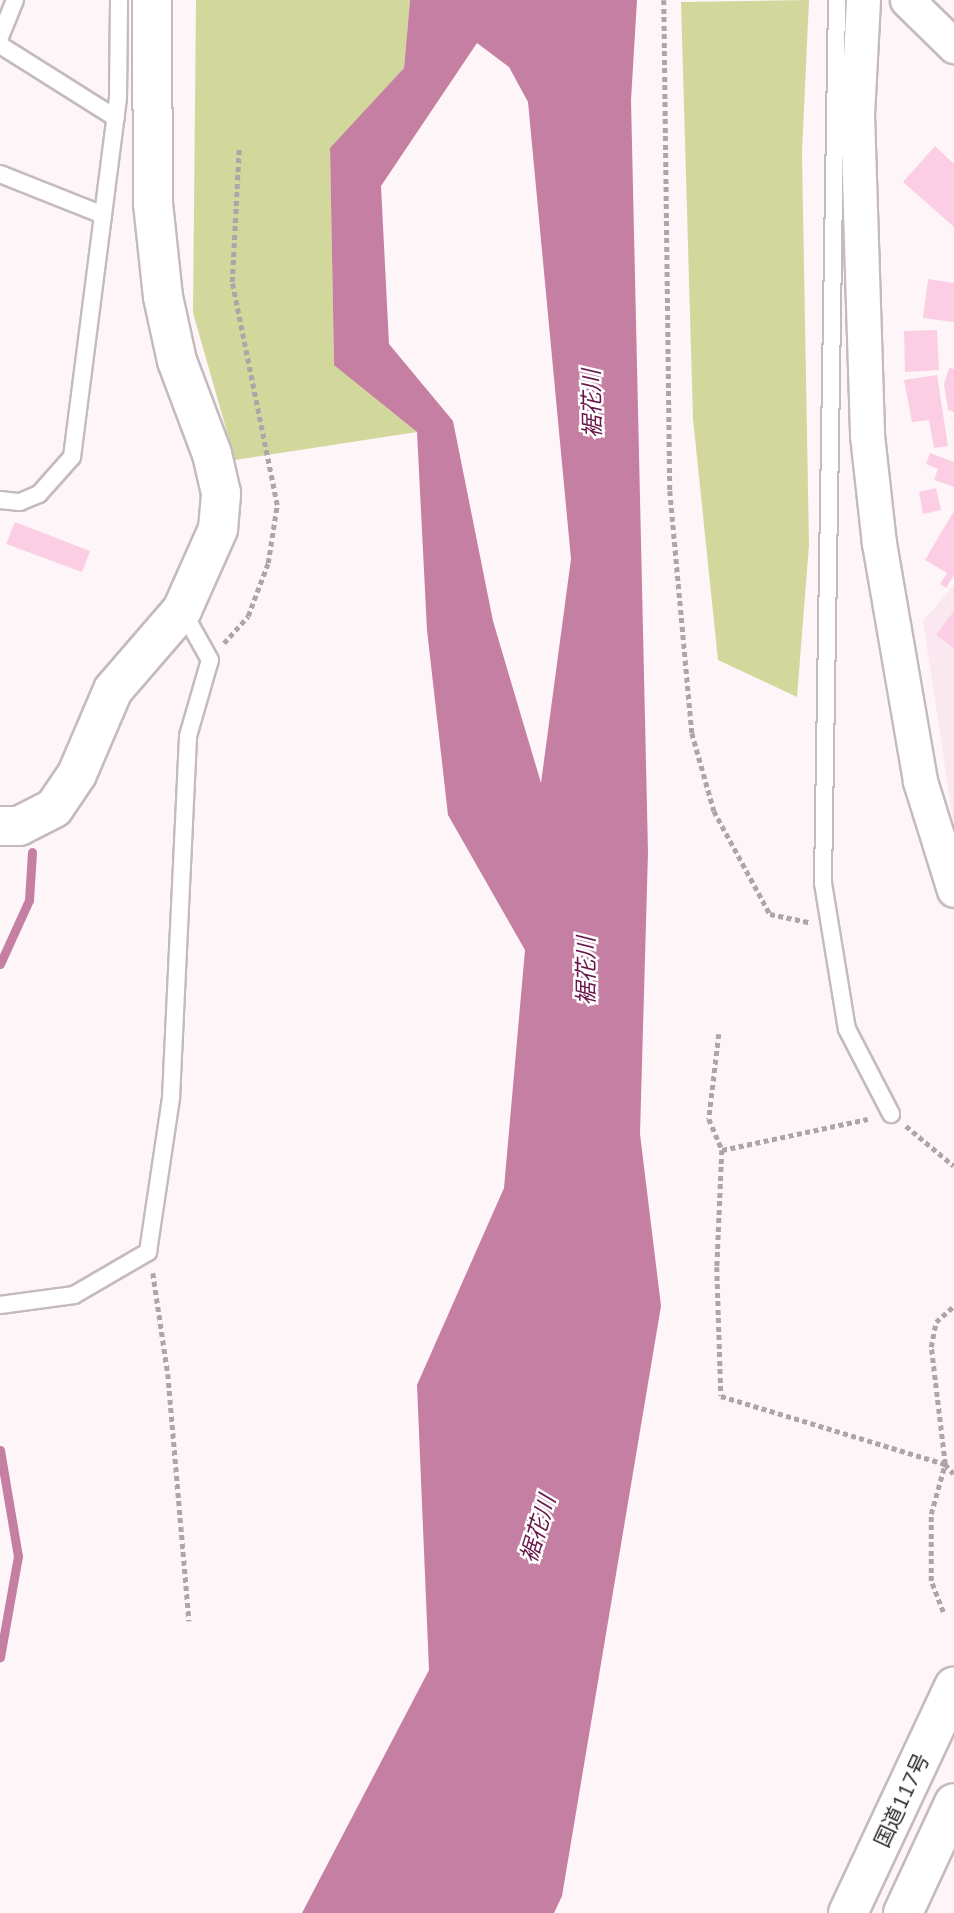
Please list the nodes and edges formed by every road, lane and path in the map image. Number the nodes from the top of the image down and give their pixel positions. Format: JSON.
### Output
{"nodes":[{"id":1,"x":15,"y":0,"type":"edge"},
{"id":2,"x":119,"y":0,"type":"edge"},
{"id":3,"x":152,"y":0,"type":"edge"},
{"id":4,"x":664,"y":0,"type":"edge"},
{"id":5,"x":837,"y":0,"type":"edge"},
{"id":6,"x":863,"y":0,"type":"edge"},
{"id":7,"x":906,"y":0,"type":"edge"},
{"id":8,"x":0,"y":37,"type":"edge"},
{"id":9,"x":0,"y":45,"type":"edge"},
{"id":10,"x":954,"y":46,"type":"edge"},
{"id":11,"x":116,"y":118,"type":"junction"},
{"id":12,"x":239,"y":148,"type":"dead end"},
{"id":13,"x":0,"y":174,"type":"edge"},
{"id":14,"x":103,"y":215,"type":"junction"},
{"id":15,"x":0,"y":500,"type":"edge"},
{"id":16,"x":182,"y":610,"type":"junction"},
{"id":17,"x":210,"y":660,"type":"junction"},
{"id":18,"x":0,"y":826,"type":"edge"},
{"id":19,"x":954,"y":890,"type":"edge"},
{"id":20,"x":827,"y":925,"type":"junction"},
{"id":21,"x":719,"y":1034,"type":"dead end"},
{"id":22,"x":891,"y":1114,"type":"junction"},
{"id":23,"x":722,"y":1150,"type":"junction"},
{"id":24,"x":954,"y":1167,"type":"edge"},
{"id":25,"x":148,"y":1252,"type":"junction"},
{"id":26,"x":0,"y":1305,"type":"edge"},
{"id":27,"x":954,"y":1306,"type":"edge"},
{"id":28,"x":945,"y":1464,"type":"junction"},
{"id":29,"x":954,"y":1474,"type":"edge"},
{"id":30,"x":943,"y":1612,"type":"dead end"},
{"id":31,"x":189,"y":1621,"type":"dead end"},
{"id":32,"x":954,"y":1686,"type":"edge"},
{"id":33,"x":954,"y":1803,"type":"edge"},
{"id":34,"x":848,"y":1913,"type":"edge"},
{"id":35,"x":903,"y":1913,"type":"edge"}],
"edges":[{"from":1,"to":8,"type":"lane"},
{"from":2,"to":11,"type":"lane"},
{"from":3,"to":16,"type":"main road"},
{"from":4,"to":20,"type":"path"},
{"from":5,"to":20,"type":"lane"},
{"from":6,"to":19,"type":"street"},
{"from":7,"to":10,"type":"street"},
{"from":9,"to":11,"type":"lane"},
{"from":11,"to":14,"type":"lane"},
{"from":12,"to":17,"type":"path"},
{"from":13,"to":14,"type":"lane"},
{"from":14,"to":15,"type":"lane"},
{"from":16,"to":17,"type":"lane"},
{"from":16,"to":18,"type":"main road"},
{"from":17,"to":25,"type":"lane"},
{"from":20,"to":22,"type":"lane"},
{"from":21,"to":23,"type":"path"},
{"from":22,"to":23,"type":"path"},
{"from":22,"to":24,"type":"path"},
{"from":23,"to":28,"type":"path"},
{"from":25,"to":26,"type":"lane"},
{"from":25,"to":31,"type":"path"},
{"from":27,"to":28,"type":"path"},
{"from":28,"to":29,"type":"path"},
{"from":28,"to":30,"type":"path"},
{"from":32,"to":34,"type":"main road","name":"国道117号"},
{"from":33,"to":35,"type":"main road"}]}
